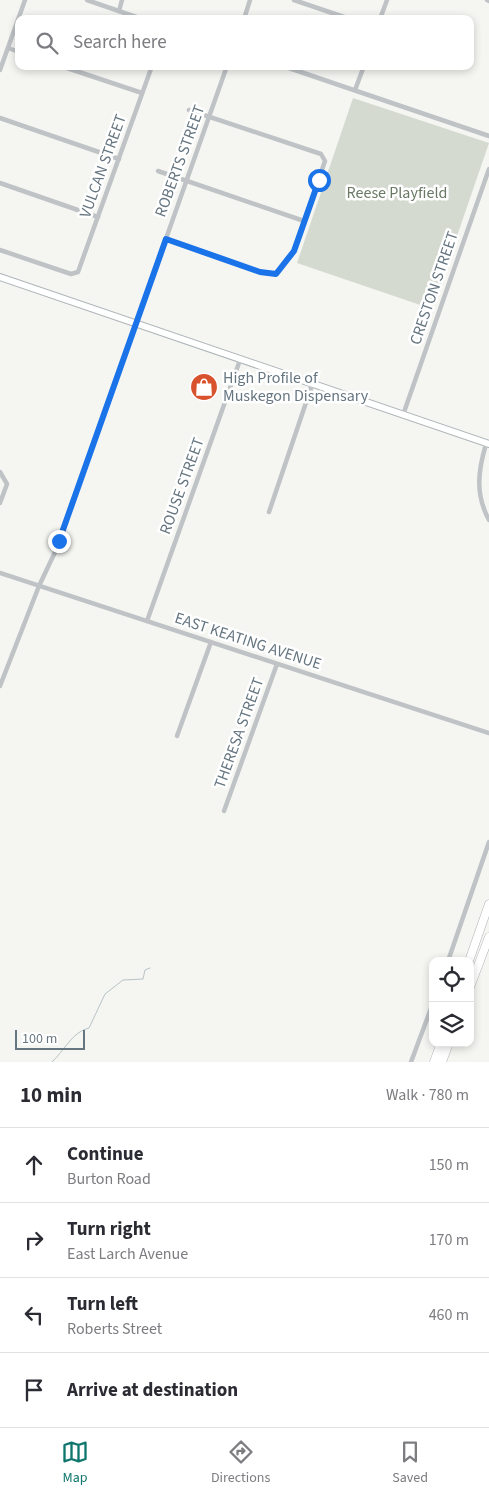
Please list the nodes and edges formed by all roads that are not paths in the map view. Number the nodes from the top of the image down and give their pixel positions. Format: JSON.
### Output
{"nodes":[{"id":1,"x":24,"y":0,"type":"edge"},
{"id":2,"x":87,"y":0,"type":"edge"},
{"id":3,"x":122,"y":0,"type":"edge"},
{"id":4,"x":250,"y":0,"type":"edge"},
{"id":5,"x":294,"y":0,"type":"edge"},
{"id":6,"x":387,"y":0,"type":"edge"},
{"id":7,"x":119,"y":11,"type":"junction"},
{"id":8,"x":19,"y":15,"type":"edge"},
{"id":9,"x":130,"y":15,"type":"edge"},
{"id":10,"x":245,"y":15,"type":"edge"},
{"id":11,"x":338,"y":15,"type":"edge"},
{"id":12,"x":381,"y":15,"type":"edge"},
{"id":13,"x":15,"y":27,"type":"edge"},
{"id":14,"x":8,"y":48,"type":"junction"},
{"id":15,"x":15,"y":51,"type":"edge"},
{"id":16,"x":0,"y":70,"type":"edge"},
{"id":17,"x":74,"y":70,"type":"edge"},
{"id":18,"x":151,"y":70,"type":"edge"},
{"id":19,"x":226,"y":70,"type":"edge"},
{"id":20,"x":295,"y":70,"type":"edge"},
{"id":21,"x":362,"y":70,"type":"edge"},
{"id":22,"x":355,"y":90,"type":"junction"},
{"id":23,"x":142,"y":93,"type":"junction"},
{"id":24,"x":189,"y":110,"type":"dead end"},
{"id":25,"x":209,"y":116,"type":"junction"},
{"id":26,"x":0,"y":118,"type":"edge"},
{"id":27,"x":489,"y":136,"type":"edge"},
{"id":28,"x":119,"y":159,"type":"junction"},
{"id":29,"x":489,"y":169,"type":"edge"},
{"id":30,"x":158,"y":171,"type":"dead end"},
{"id":31,"x":186,"y":181,"type":"junction"},
{"id":32,"x":0,"y":183,"type":"edge"},
{"id":33,"x":98,"y":217,"type":"junction"},
{"id":34,"x":304,"y":221,"type":"junction"},
{"id":35,"x":166,"y":239,"type":"junction"},
{"id":36,"x":0,"y":250,"type":"edge"},
{"id":37,"x":0,"y":277,"type":"edge"},
{"id":38,"x":135,"y":324,"type":"junction"},
{"id":39,"x":240,"y":360,"type":"junction"},
{"id":40,"x":312,"y":385,"type":"junction"},
{"id":41,"x":403,"y":415,"type":"junction"},
{"id":42,"x":488,"y":444,"type":"edge"},
{"id":43,"x":0,"y":472,"type":"edge"},
{"id":44,"x":0,"y":503,"type":"edge"},
{"id":45,"x":269,"y":512,"type":"dead end"},
{"id":46,"x":489,"y":520,"type":"edge"},
{"id":47,"x":0,"y":572,"type":"edge"},
{"id":48,"x":39,"y":586,"type":"junction"},
{"id":49,"x":147,"y":621,"type":"junction"},
{"id":50,"x":211,"y":642,"type":"junction"},
{"id":51,"x":277,"y":664,"type":"junction"},
{"id":52,"x":0,"y":686,"type":"edge"},
{"id":53,"x":489,"y":733,"type":"edge"},
{"id":54,"x":177,"y":736,"type":"dead end"},
{"id":55,"x":224,"y":811,"type":"dead end"},
{"id":56,"x":489,"y":842,"type":"edge"},
{"id":57,"x":489,"y":904,"type":"edge"},
{"id":58,"x":489,"y":937,"type":"edge"},
{"id":59,"x":449,"y":957,"type":"edge"},
{"id":60,"x":470,"y":957,"type":"edge"},
{"id":61,"x":474,"y":976,"type":"edge"},
{"id":62,"x":429,"y":1013,"type":"edge"},
{"id":63,"x":440,"y":1047,"type":"edge"},
{"id":64,"x":448,"y":1047,"type":"edge"},
{"id":65,"x":411,"y":1062,"type":"edge"},
{"id":66,"x":434,"y":1062,"type":"edge"},
{"id":67,"x":442,"y":1062,"type":"edge"}],
"edges":[{"from":1,"to":8,"type":"street"},
{"from":2,"to":7,"type":"street"},
{"from":3,"to":7,"type":"street"},
{"from":4,"to":10,"type":"street"},
{"from":5,"to":11,"type":"street"},
{"from":6,"to":12,"type":"street"},
{"from":7,"to":9,"type":"street"},
{"from":13,"to":14,"type":"street"},
{"from":14,"to":15,"type":"street"},
{"from":14,"to":16,"type":"street"},
{"from":17,"to":23,"type":"street"},
{"from":18,"to":23,"type":"street","name":"VULCAN STREET"},
{"from":19,"to":25,"type":"street","name":"ROBERTS STREET"},
{"from":20,"to":22,"type":"street"},
{"from":21,"to":22,"type":"street"},
{"from":22,"to":27,"type":"street"},
{"from":23,"to":28,"type":"street","name":"VULCAN STREET"},
{"from":24,"to":25,"type":"street"},
{"from":25,"to":31,"type":"street","name":"ROBERTS STREET"},
{"from":25,"to":34,"type":"street"},
{"from":26,"to":28,"type":"street"},
{"from":28,"to":33,"type":"street","name":"VULCAN STREET"},
{"from":29,"to":41,"type":"street","name":"CRESTON STREET"},
{"from":30,"to":31,"type":"street"},
{"from":31,"to":34,"type":"street"},
{"from":31,"to":35,"type":"street","name":"ROBERTS STREET"},
{"from":32,"to":33,"type":"street"},
{"from":33,"to":36,"type":"street","name":"VULCAN STREET"},
{"from":34,"to":35,"type":"street"},
{"from":35,"to":38,"type":"street","name":"ROBERTS STREET"},
{"from":37,"to":38,"type":"main road"},
{"from":38,"to":39,"type":"main road"},
{"from":38,"to":48,"type":"street","name":"ROBERTS STREET"},
{"from":39,"to":40,"type":"main road"},
{"from":39,"to":49,"type":"street","name":"ROUSE STREET"},
{"from":40,"to":41,"type":"main road"},
{"from":40,"to":45,"type":"street"},
{"from":41,"to":42,"type":"main road"},
{"from":42,"to":46,"type":"street"},
{"from":43,"to":44,"type":"street"},
{"from":47,"to":48,"type":"street","name":"EAST KEATING AVENUE"},
{"from":48,"to":49,"type":"street","name":"EAST KEATING AVENUE"},
{"from":48,"to":52,"type":"street","name":"ROBERTS STREET"},
{"from":49,"to":50,"type":"street","name":"EAST KEATING AVENUE"},
{"from":50,"to":51,"type":"street","name":"EAST KEATING AVENUE"},
{"from":50,"to":54,"type":"street"},
{"from":51,"to":53,"type":"street","name":"EAST KEATING AVENUE"},
{"from":51,"to":55,"type":"street","name":"THERESA STREET"},
{"from":56,"to":59,"type":"street"},
{"from":57,"to":60,"type":"highway"},
{"from":58,"to":61,"type":"highway"},
{"from":62,"to":65,"type":"street"},
{"from":63,"to":66,"type":"highway"},
{"from":64,"to":67,"type":"highway"}]}
